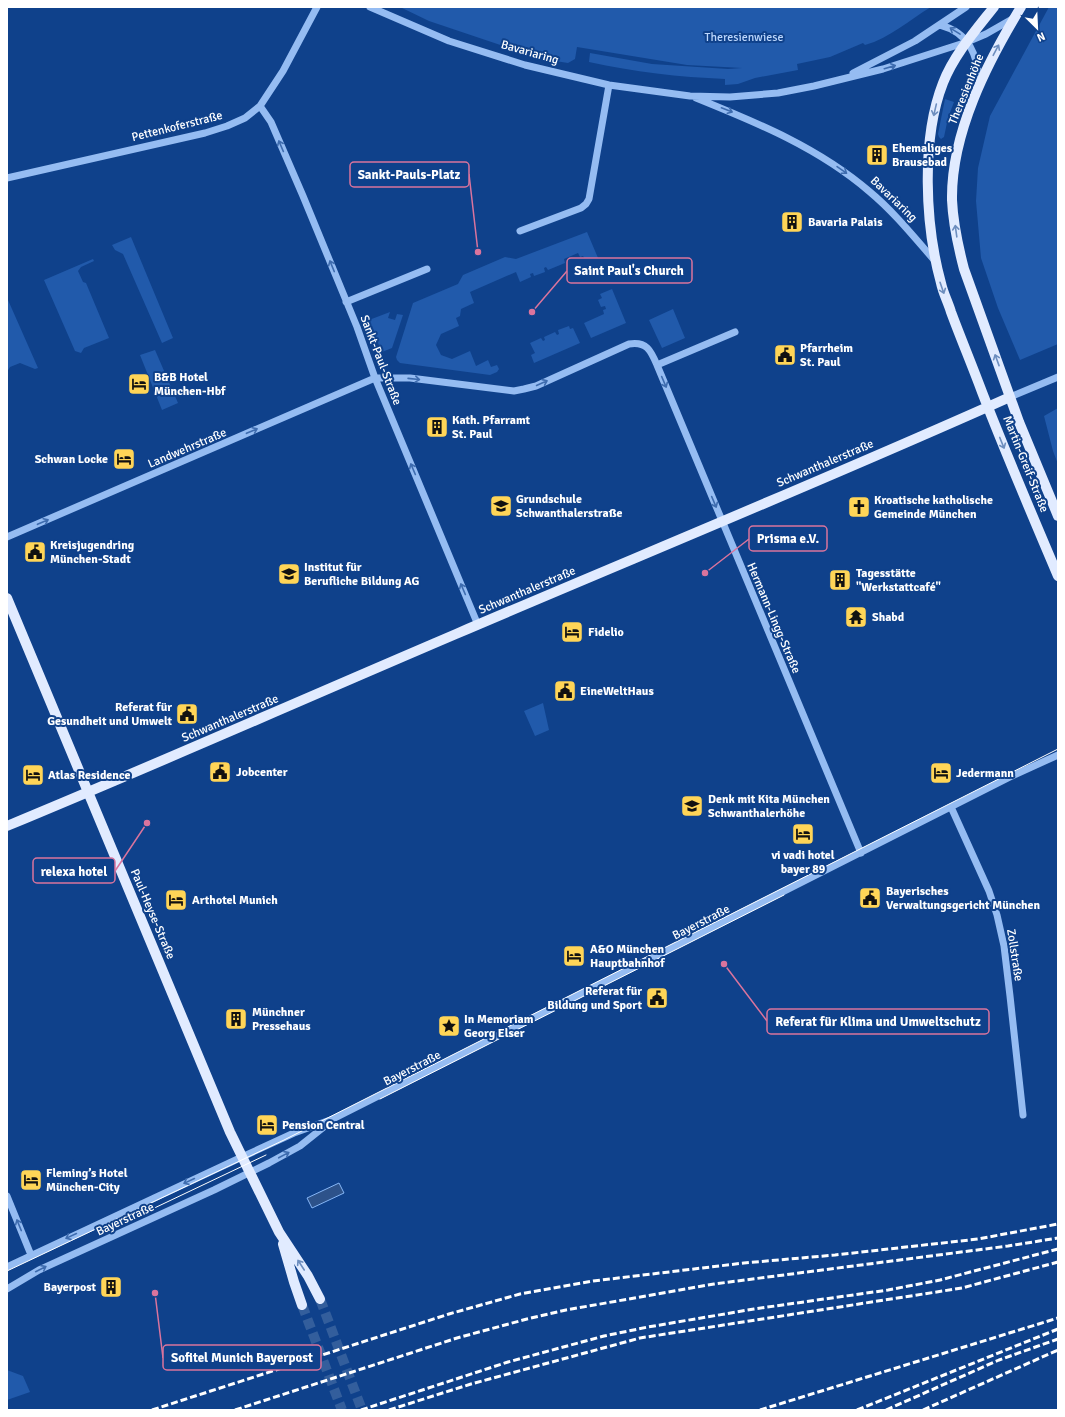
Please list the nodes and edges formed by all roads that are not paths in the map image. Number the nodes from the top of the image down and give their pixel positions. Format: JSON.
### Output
{"nodes":[{"id":1,"x":317,"y":7,"type":"edge"},
{"id":2,"x":370,"y":7,"type":"edge"},
{"id":3,"x":966,"y":7,"type":"edge"},
{"id":4,"x":994,"y":7,"type":"edge"},
{"id":5,"x":1021,"y":7,"type":"edge"},
{"id":6,"x":1014,"y":18,"type":"junction"},
{"id":7,"x":940,"y":25,"type":"junction"},
{"id":8,"x":967,"y":42,"type":"junction"},
{"id":9,"x":838,"y":80,"type":"junction"},
{"id":10,"x":608,"y":84,"type":"junction"},
{"id":11,"x":980,"y":84,"type":"junction"},
{"id":12,"x":690,"y":96,"type":"junction"},
{"id":13,"x":260,"y":106,"type":"junction"},
{"id":14,"x":7,"y":178,"type":"edge"},
{"id":15,"x":520,"y":231,"type":"dead end"},
{"id":16,"x":935,"y":261,"type":"junction"},
{"id":17,"x":428,"y":269,"type":"dead end"},
{"id":18,"x":346,"y":302,"type":"junction"},
{"id":19,"x":735,"y":332,"type":"dead end"},
{"id":20,"x":657,"y":365,"type":"junction"},
{"id":21,"x":1058,"y":377,"type":"edge"},
{"id":22,"x":375,"y":378,"type":"junction"},
{"id":23,"x":1010,"y":397,"type":"junction"},
{"id":24,"x":988,"y":407,"type":"junction"},
{"id":25,"x":1058,"y":516,"type":"edge"},
{"id":26,"x":723,"y":522,"type":"junction"},
{"id":27,"x":7,"y":537,"type":"edge"},
{"id":28,"x":1058,"y":576,"type":"edge"},
{"id":29,"x":7,"y":598,"type":"edge"},
{"id":30,"x":478,"y":624,"type":"junction"},
{"id":31,"x":1058,"y":755,"type":"edge"},
{"id":32,"x":89,"y":793,"type":"junction"},
{"id":33,"x":951,"y":807,"type":"junction"},
{"id":34,"x":7,"y":826,"type":"edge"},
{"id":35,"x":861,"y":853,"type":"junction"},
{"id":36,"x":1023,"y":1115,"type":"dead end"},
{"id":37,"x":333,"y":1119,"type":"junction"},
{"id":38,"x":242,"y":1156,"type":"junction"},
{"id":39,"x":250,"y":1173,"type":"junction"},
{"id":40,"x":7,"y":1196,"type":"edge"},
{"id":41,"x":280,"y":1232,"type":"junction"},
{"id":42,"x":31,"y":1255,"type":"junction"},
{"id":43,"x":7,"y":1267,"type":"edge"},
{"id":44,"x":7,"y":1289,"type":"edge"},
{"id":45,"x":320,"y":1299,"type":"tunnel mouth"},
{"id":46,"x":302,"y":1305,"type":"tunnel mouth"}],
"edges":[{"from":1,"to":13,"type":"street","name":"Pettenkoferstraße"},
{"from":2,"to":10,"type":"street","name":"Bavariaring"},
{"from":3,"to":7,"type":"street","name":"Bavariaring"},
{"from":4,"to":8,"type":"main road","name":"Theresienhöhe"},
{"from":5,"to":6,"type":"main road","name":"Theresienhöhe"},
{"from":6,"to":8,"type":"street","name":"Theresienhöhe"},
{"from":11,"to":6,"type":"main road","name":"Theresienhöhe","one_way":true},
{"from":8,"to":7,"type":"street","one_way":true},
{"from":7,"to":9,"type":"street","name":"Bavariaring"},
{"from":9,"to":8,"type":"street","name":"Bavariaring","one_way":true},
{"from":8,"to":11,"type":"street"},
{"from":8,"to":16,"type":"main road","name":"Theresienhöhe","one_way":true},
{"from":9,"to":12,"type":"street","name":"Bavariaring"},
{"from":10,"to":12,"type":"street","name":"Bavariaring"},
{"from":10,"to":15,"type":"street"},
{"from":23,"to":11,"type":"main road","name":"Theresienhöhe","one_way":true},
{"from":12,"to":16,"type":"street","name":"Bavariaring","one_way":true},
{"from":13,"to":14,"type":"street","name":"Pettenkoferstraße"},
{"from":18,"to":13,"type":"street","name":"Sankt-Paul-Straße","one_way":true},
{"from":16,"to":24,"type":"main road","name":"Bavariaring","one_way":true},
{"from":17,"to":18,"type":"street"},
{"from":18,"to":22,"type":"street","name":"Sankt-Paul-Straße"},
{"from":19,"to":20,"type":"street"},
{"from":22,"to":20,"type":"street","name":"Hermann-Lingg-Straße","one_way":true},
{"from":20,"to":26,"type":"street","name":"Hermann-Lingg-Straße","one_way":true},
{"from":21,"to":23,"type":"street","name":"Schwanthalerstraße"},
{"from":27,"to":22,"type":"street","name":"Landwehrstraße","one_way":true},
{"from":30,"to":22,"type":"street","name":"Sankt-Paul-Straße","one_way":true},
{"from":23,"to":24,"type":"main road","name":"Schwanthalerstraße"},
{"from":23,"to":25,"type":"main road","name":"Martin-Greif-Straße"},
{"from":24,"to":26,"type":"main road","name":"Schwanthalerstraße"},
{"from":24,"to":28,"type":"main road","name":"Martin-Greif-Straße","one_way":true},
{"from":26,"to":30,"type":"main road","name":"Schwanthalerstraße"},
{"from":26,"to":35,"type":"street","name":"Hermann-Lingg-Straße"},
{"from":29,"to":32,"type":"main road","name":"Paul-Heyse-Straße"},
{"from":30,"to":32,"type":"main road","name":"Schwanthalerstraße"},
{"from":31,"to":33,"type":"street","name":"Bayerstraße"},
{"from":32,"to":34,"type":"main road","name":"Schwanthalerstraße"},
{"from":32,"to":38,"type":"main road","name":"Paul-Heyse-Straße"},
{"from":33,"to":35,"type":"street","name":"Bayerstraße"},
{"from":33,"to":36,"type":"street","name":"Zollstraße"},
{"from":35,"to":37,"type":"street","name":"Bayerstraße"},
{"from":37,"to":38,"type":"street","name":"Bayerstraße"},
{"from":39,"to":37,"type":"street","name":"Bayerstraße","one_way":true},
{"from":38,"to":39,"type":"main road","name":"Paul-Heyse-Straße"},
{"from":38,"to":42,"type":"street","name":"Bayerstraße","one_way":true},
{"from":39,"to":41,"type":"main road","name":"Paul-Heyse-Straße"},
{"from":44,"to":39,"type":"street","name":"Bayerstraße","one_way":true},
{"from":42,"to":40,"type":"street","one_way":true},
{"from":45,"to":41,"type":"main road","one_way":true},
{"from":41,"to":46,"type":"main road"},
{"from":42,"to":43,"type":"street","name":"Bayerstraße"}]}
